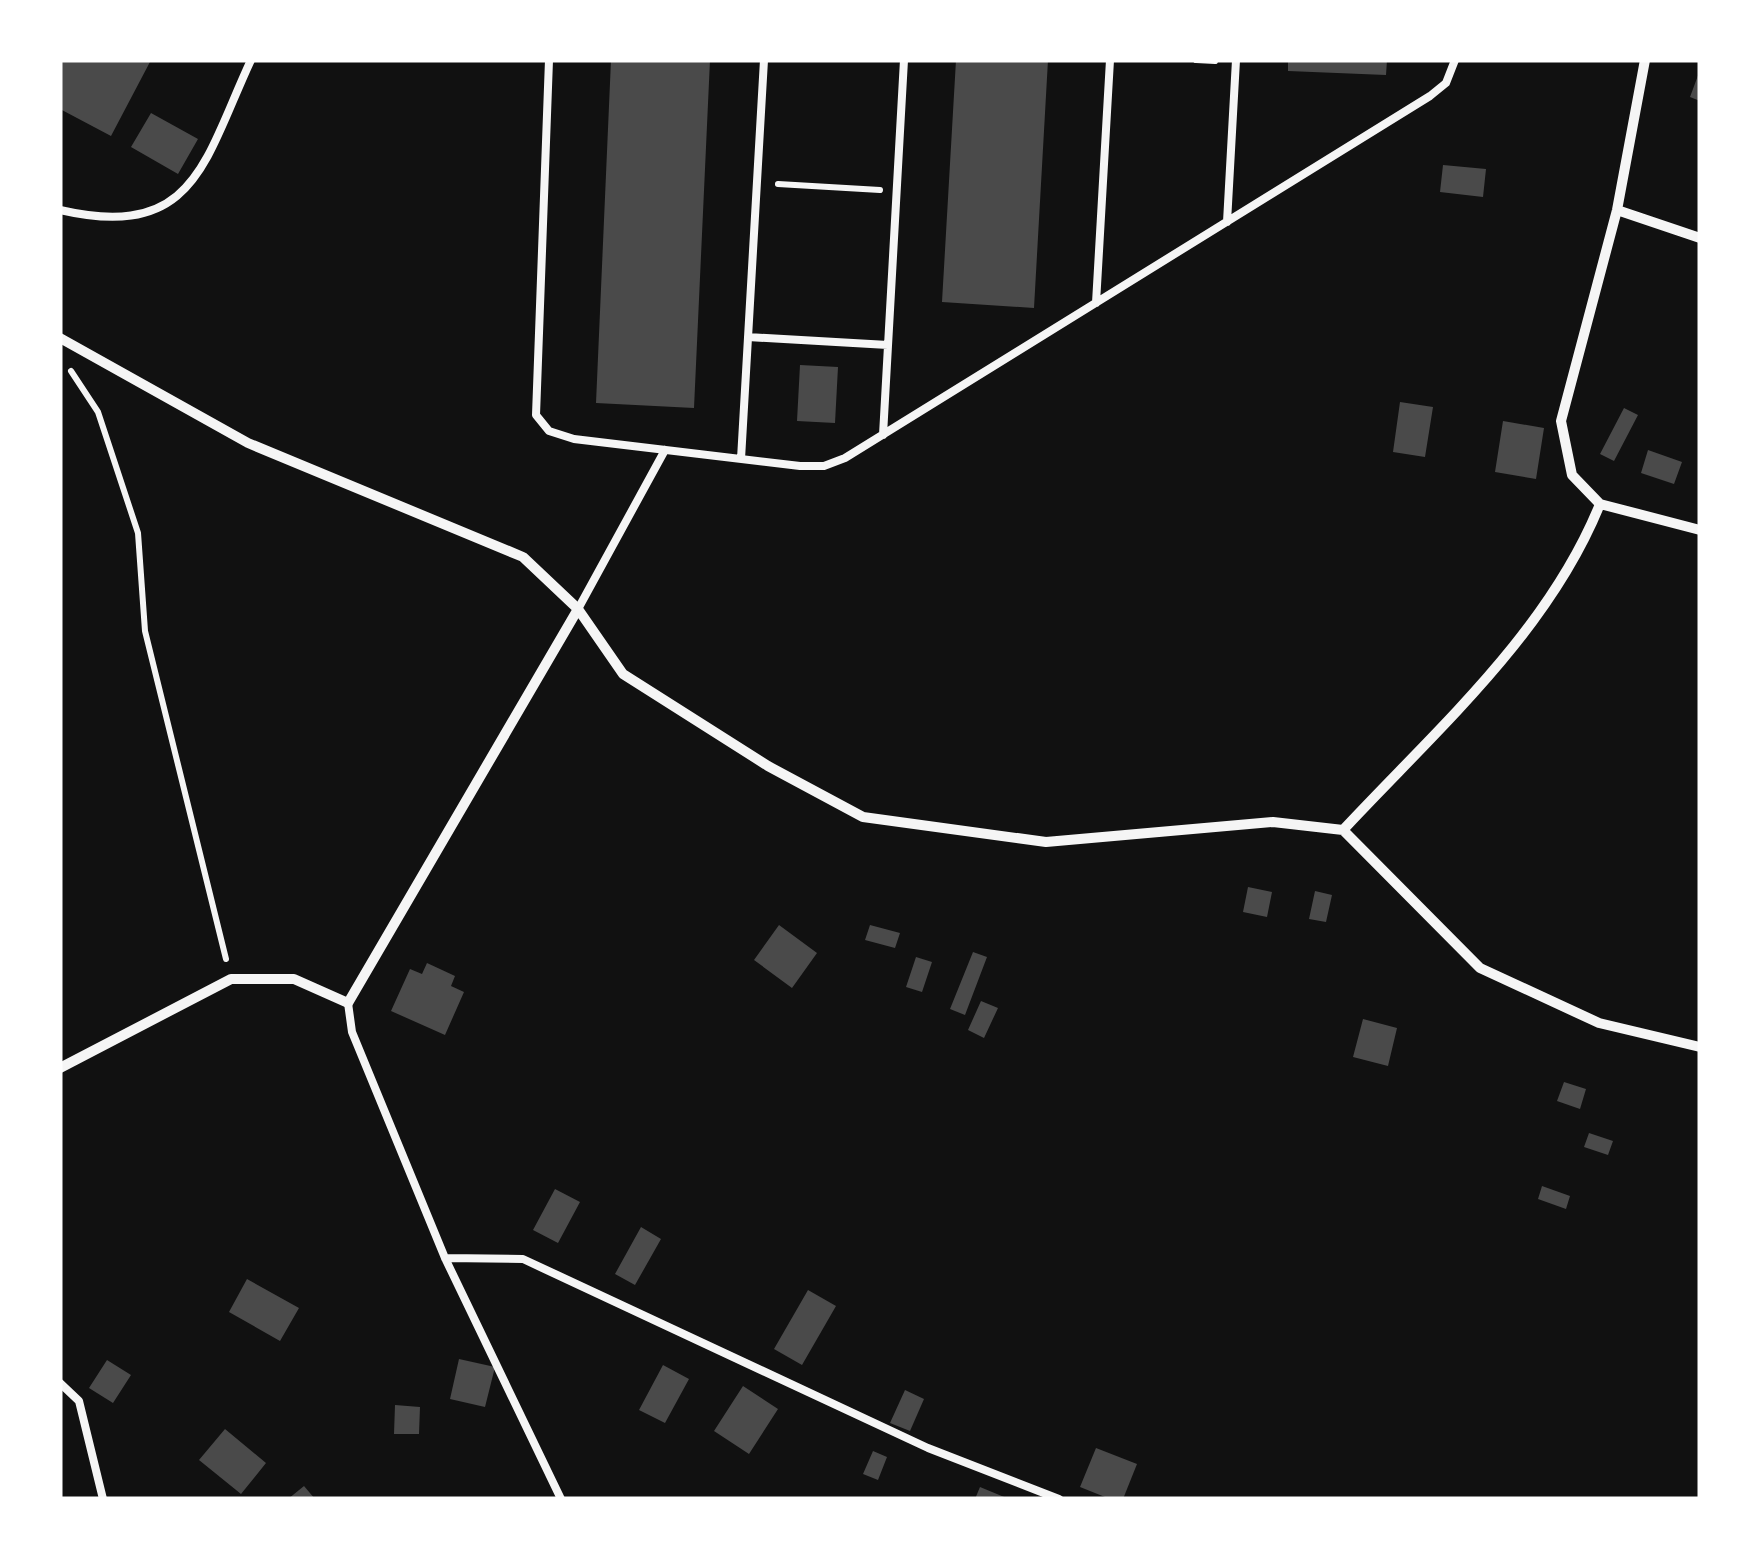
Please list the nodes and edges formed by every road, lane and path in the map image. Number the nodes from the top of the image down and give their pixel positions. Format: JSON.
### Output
{"nodes":[{"id":1,"x":252,"y":60,"type":"edge"},
{"id":2,"x":549,"y":60,"type":"edge"},
{"id":3,"x":764,"y":60,"type":"edge"},
{"id":4,"x":904,"y":60,"type":"edge"},
{"id":5,"x":1110,"y":60,"type":"edge"},
{"id":6,"x":1196,"y":60,"type":"edge"},
{"id":7,"x":1236,"y":60,"type":"edge"},
{"id":8,"x":1455,"y":60,"type":"edge"},
{"id":9,"x":1646,"y":60,"type":"edge"},
{"id":10,"x":1219,"y":61,"type":"edge"},
{"id":11,"x":757,"y":183,"type":"junction"},
{"id":12,"x":896,"y":190,"type":"junction"},
{"id":13,"x":60,"y":210,"type":"edge"},
{"id":14,"x":1617,"y":210,"type":"junction"},
{"id":15,"x":1227,"y":222,"type":"junction"},
{"id":16,"x":1700,"y":238,"type":"edge"},
{"id":17,"x":1096,"y":303,"type":"junction"},
{"id":18,"x":748,"y":337,"type":"junction"},
{"id":19,"x":60,"y":338,"type":"edge"},
{"id":20,"x":888,"y":345,"type":"junction"},
{"id":21,"x":60,"y":355,"type":"edge"},
{"id":22,"x":883,"y":435,"type":"junction"},
{"id":23,"x":664,"y":450,"type":"junction"},
{"id":24,"x":741,"y":460,"type":"junction"},
{"id":25,"x":1600,"y":504,"type":"junction"},
{"id":26,"x":1700,"y":530,"type":"edge"},
{"id":27,"x":578,"y":609,"type":"junction"},
{"id":28,"x":1343,"y":830,"type":"junction"},
{"id":29,"x":231,"y":979,"type":"junction"},
{"id":30,"x":348,"y":1002,"type":"junction"},
{"id":31,"x":1700,"y":1047,"type":"edge"},
{"id":32,"x":60,"y":1068,"type":"edge"},
{"id":33,"x":444,"y":1258,"type":"junction"},
{"id":34,"x":60,"y":1383,"type":"edge"},
{"id":35,"x":104,"y":1499,"type":"edge"},
{"id":36,"x":561,"y":1499,"type":"edge"},
{"id":37,"x":1060,"y":1499,"type":"edge"}],
"edges":[{"from":1,"to":13,"type":"lane"},
{"from":2,"to":23,"type":"lane"},
{"from":3,"to":11,"type":"lane"},
{"from":4,"to":12,"type":"lane"},
{"from":5,"to":17,"type":"lane"},
{"from":6,"to":10,"type":"path"},
{"from":7,"to":15,"type":"lane"},
{"from":8,"to":15,"type":"lane"},
{"from":9,"to":14,"type":"street"},
{"from":11,"to":12,"type":"path"},
{"from":11,"to":18,"type":"lane"},
{"from":12,"to":20,"type":"lane"},
{"from":14,"to":16,"type":"street"},
{"from":14,"to":25,"type":"street"},
{"from":15,"to":17,"type":"lane"},
{"from":17,"to":22,"type":"lane"},
{"from":18,"to":20,"type":"lane"},
{"from":18,"to":24,"type":"lane"},
{"from":19,"to":27,"type":"street"},
{"from":20,"to":22,"type":"lane"},
{"from":21,"to":29,"type":"path"},
{"from":22,"to":24,"type":"lane"},
{"from":23,"to":24,"type":"lane"},
{"from":23,"to":27,"type":"lane"},
{"from":25,"to":26,"type":"street"},
{"from":25,"to":28,"type":"street"},
{"from":27,"to":28,"type":"street"},
{"from":27,"to":30,"type":"street"},
{"from":28,"to":31,"type":"street"},
{"from":29,"to":30,"type":"street"},
{"from":29,"to":32,"type":"street"},
{"from":30,"to":33,"type":"lane"},
{"from":33,"to":36,"type":"lane"},
{"from":33,"to":37,"type":"lane"},
{"from":34,"to":35,"type":"lane"}]}
